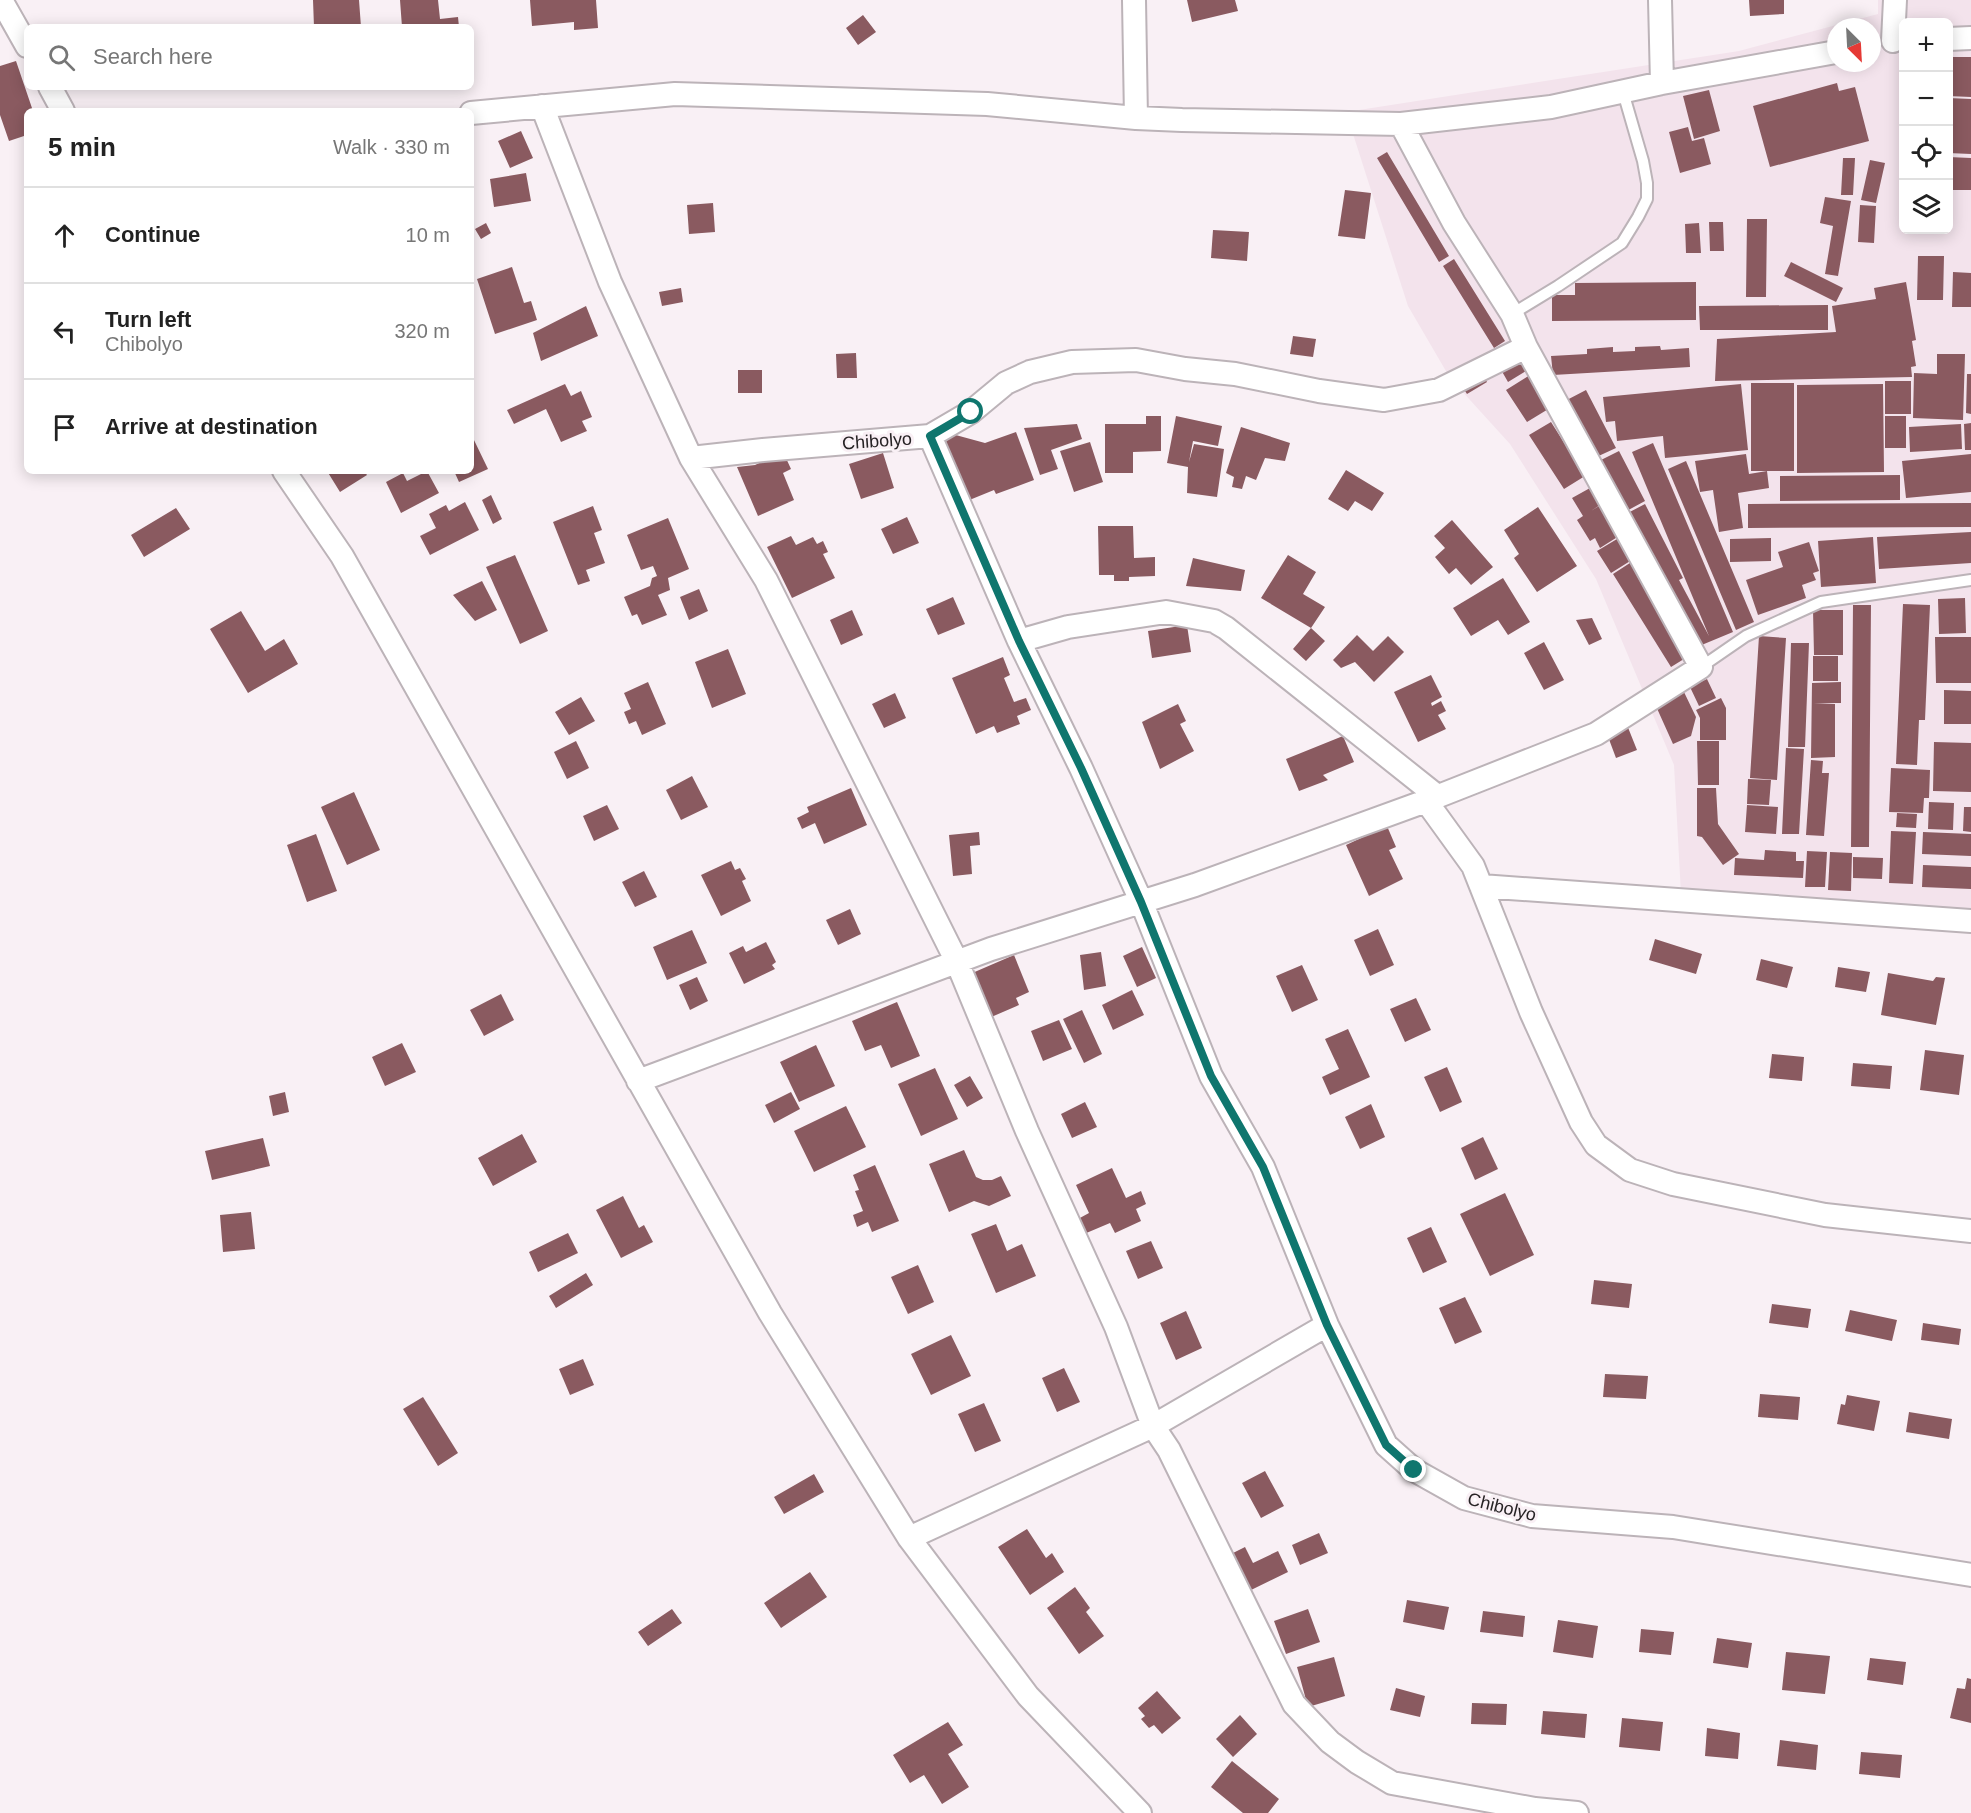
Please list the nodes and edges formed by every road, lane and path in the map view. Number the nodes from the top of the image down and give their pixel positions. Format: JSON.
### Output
{"nodes":[{"id":1,"x":1,"y":0,"type":"edge"},
{"id":2,"x":1134,"y":0,"type":"edge"},
{"id":3,"x":1660,"y":0,"type":"edge"},
{"id":4,"x":1895,"y":0,"type":"edge"},
{"id":5,"x":1953,"y":39,"type":"edge"},
{"id":6,"x":1971,"y":39,"type":"edge"},
{"id":7,"x":24,"y":41,"type":"edge"},
{"id":8,"x":1889,"y":42,"type":"edge"},
{"id":9,"x":1827,"y":54,"type":"edge"},
{"id":10,"x":1662,"y":83,"type":"junction"},
{"id":11,"x":52,"y":90,"type":"edge"},
{"id":12,"x":1623,"y":92,"type":"junction"},
{"id":13,"x":542,"y":106,"type":"junction"},
{"id":14,"x":61,"y":108,"type":"edge"},
{"id":15,"x":474,"y":114,"type":"edge"},
{"id":16,"x":1136,"y":118,"type":"junction"},
{"id":17,"x":1401,"y":124,"type":"junction"},
{"id":18,"x":1512,"y":314,"type":"junction"},
{"id":19,"x":1526,"y":347,"type":"junction"},
{"id":20,"x":930,"y":436,"type":"junction"},
{"id":21,"x":691,"y":458,"type":"junction"},
{"id":22,"x":286,"y":474,"type":"edge"},
{"id":23,"x":1971,"y":580,"type":"edge"},
{"id":24,"x":1019,"y":641,"type":"junction"},
{"id":25,"x":1701,"y":667,"type":"junction"},
{"id":26,"x":1432,"y":798,"type":"junction"},
{"id":27,"x":1481,"y":886,"type":"junction"},
{"id":28,"x":1141,"y":902,"type":"junction"},
{"id":29,"x":1971,"y":921,"type":"edge"},
{"id":30,"x":957,"y":962,"type":"junction"},
{"id":31,"x":638,"y":1081,"type":"junction"},
{"id":32,"x":1971,"y":1230,"type":"edge"},
{"id":33,"x":1327,"y":1325,"type":"junction"},
{"id":34,"x":1153,"y":1426,"type":"junction"},
{"id":35,"x":909,"y":1538,"type":"junction"},
{"id":36,"x":1971,"y":1575,"type":"edge"},
{"id":37,"x":1140,"y":1813,"type":"edge"},
{"id":38,"x":1577,"y":1813,"type":"edge"}],
"edges":[{"from":1,"to":7,"type":"street"},
{"from":2,"to":16,"type":"street"},
{"from":3,"to":10,"type":"street"},
{"from":4,"to":8,"type":"street"},
{"from":5,"to":6,"type":"street"},
{"from":9,"to":10,"type":"street"},
{"from":10,"to":12,"type":"street"},
{"from":11,"to":14,"type":"street"},
{"from":12,"to":17,"type":"street"},
{"from":12,"to":18,"type":"lane"},
{"from":13,"to":15,"type":"street"},
{"from":13,"to":16,"type":"street"},
{"from":13,"to":21,"type":"street"},
{"from":16,"to":17,"type":"street"},
{"from":17,"to":18,"type":"street"},
{"from":18,"to":19,"type":"street"},
{"from":19,"to":20,"type":"street"},
{"from":19,"to":25,"type":"street"},
{"from":20,"to":21,"type":"street","name":"Chibolyo"},
{"from":20,"to":24,"type":"street","name":"Chibolyo"},
{"from":21,"to":30,"type":"street"},
{"from":22,"to":31,"type":"street"},
{"from":23,"to":25,"type":"lane"},
{"from":24,"to":26,"type":"street"},
{"from":24,"to":28,"type":"street","name":"Chibolyo"},
{"from":25,"to":26,"type":"street"},
{"from":26,"to":27,"type":"street"},
{"from":26,"to":28,"type":"street"},
{"from":27,"to":29,"type":"street"},
{"from":27,"to":32,"type":"street"},
{"from":28,"to":30,"type":"street"},
{"from":28,"to":33,"type":"street","name":"Chibolyo"},
{"from":30,"to":31,"type":"street"},
{"from":30,"to":34,"type":"street"},
{"from":31,"to":35,"type":"street"},
{"from":33,"to":34,"type":"street"},
{"from":33,"to":36,"type":"street","name":"Chibolyo"},
{"from":34,"to":35,"type":"street"},
{"from":34,"to":38,"type":"street"},
{"from":35,"to":37,"type":"street"}]}
